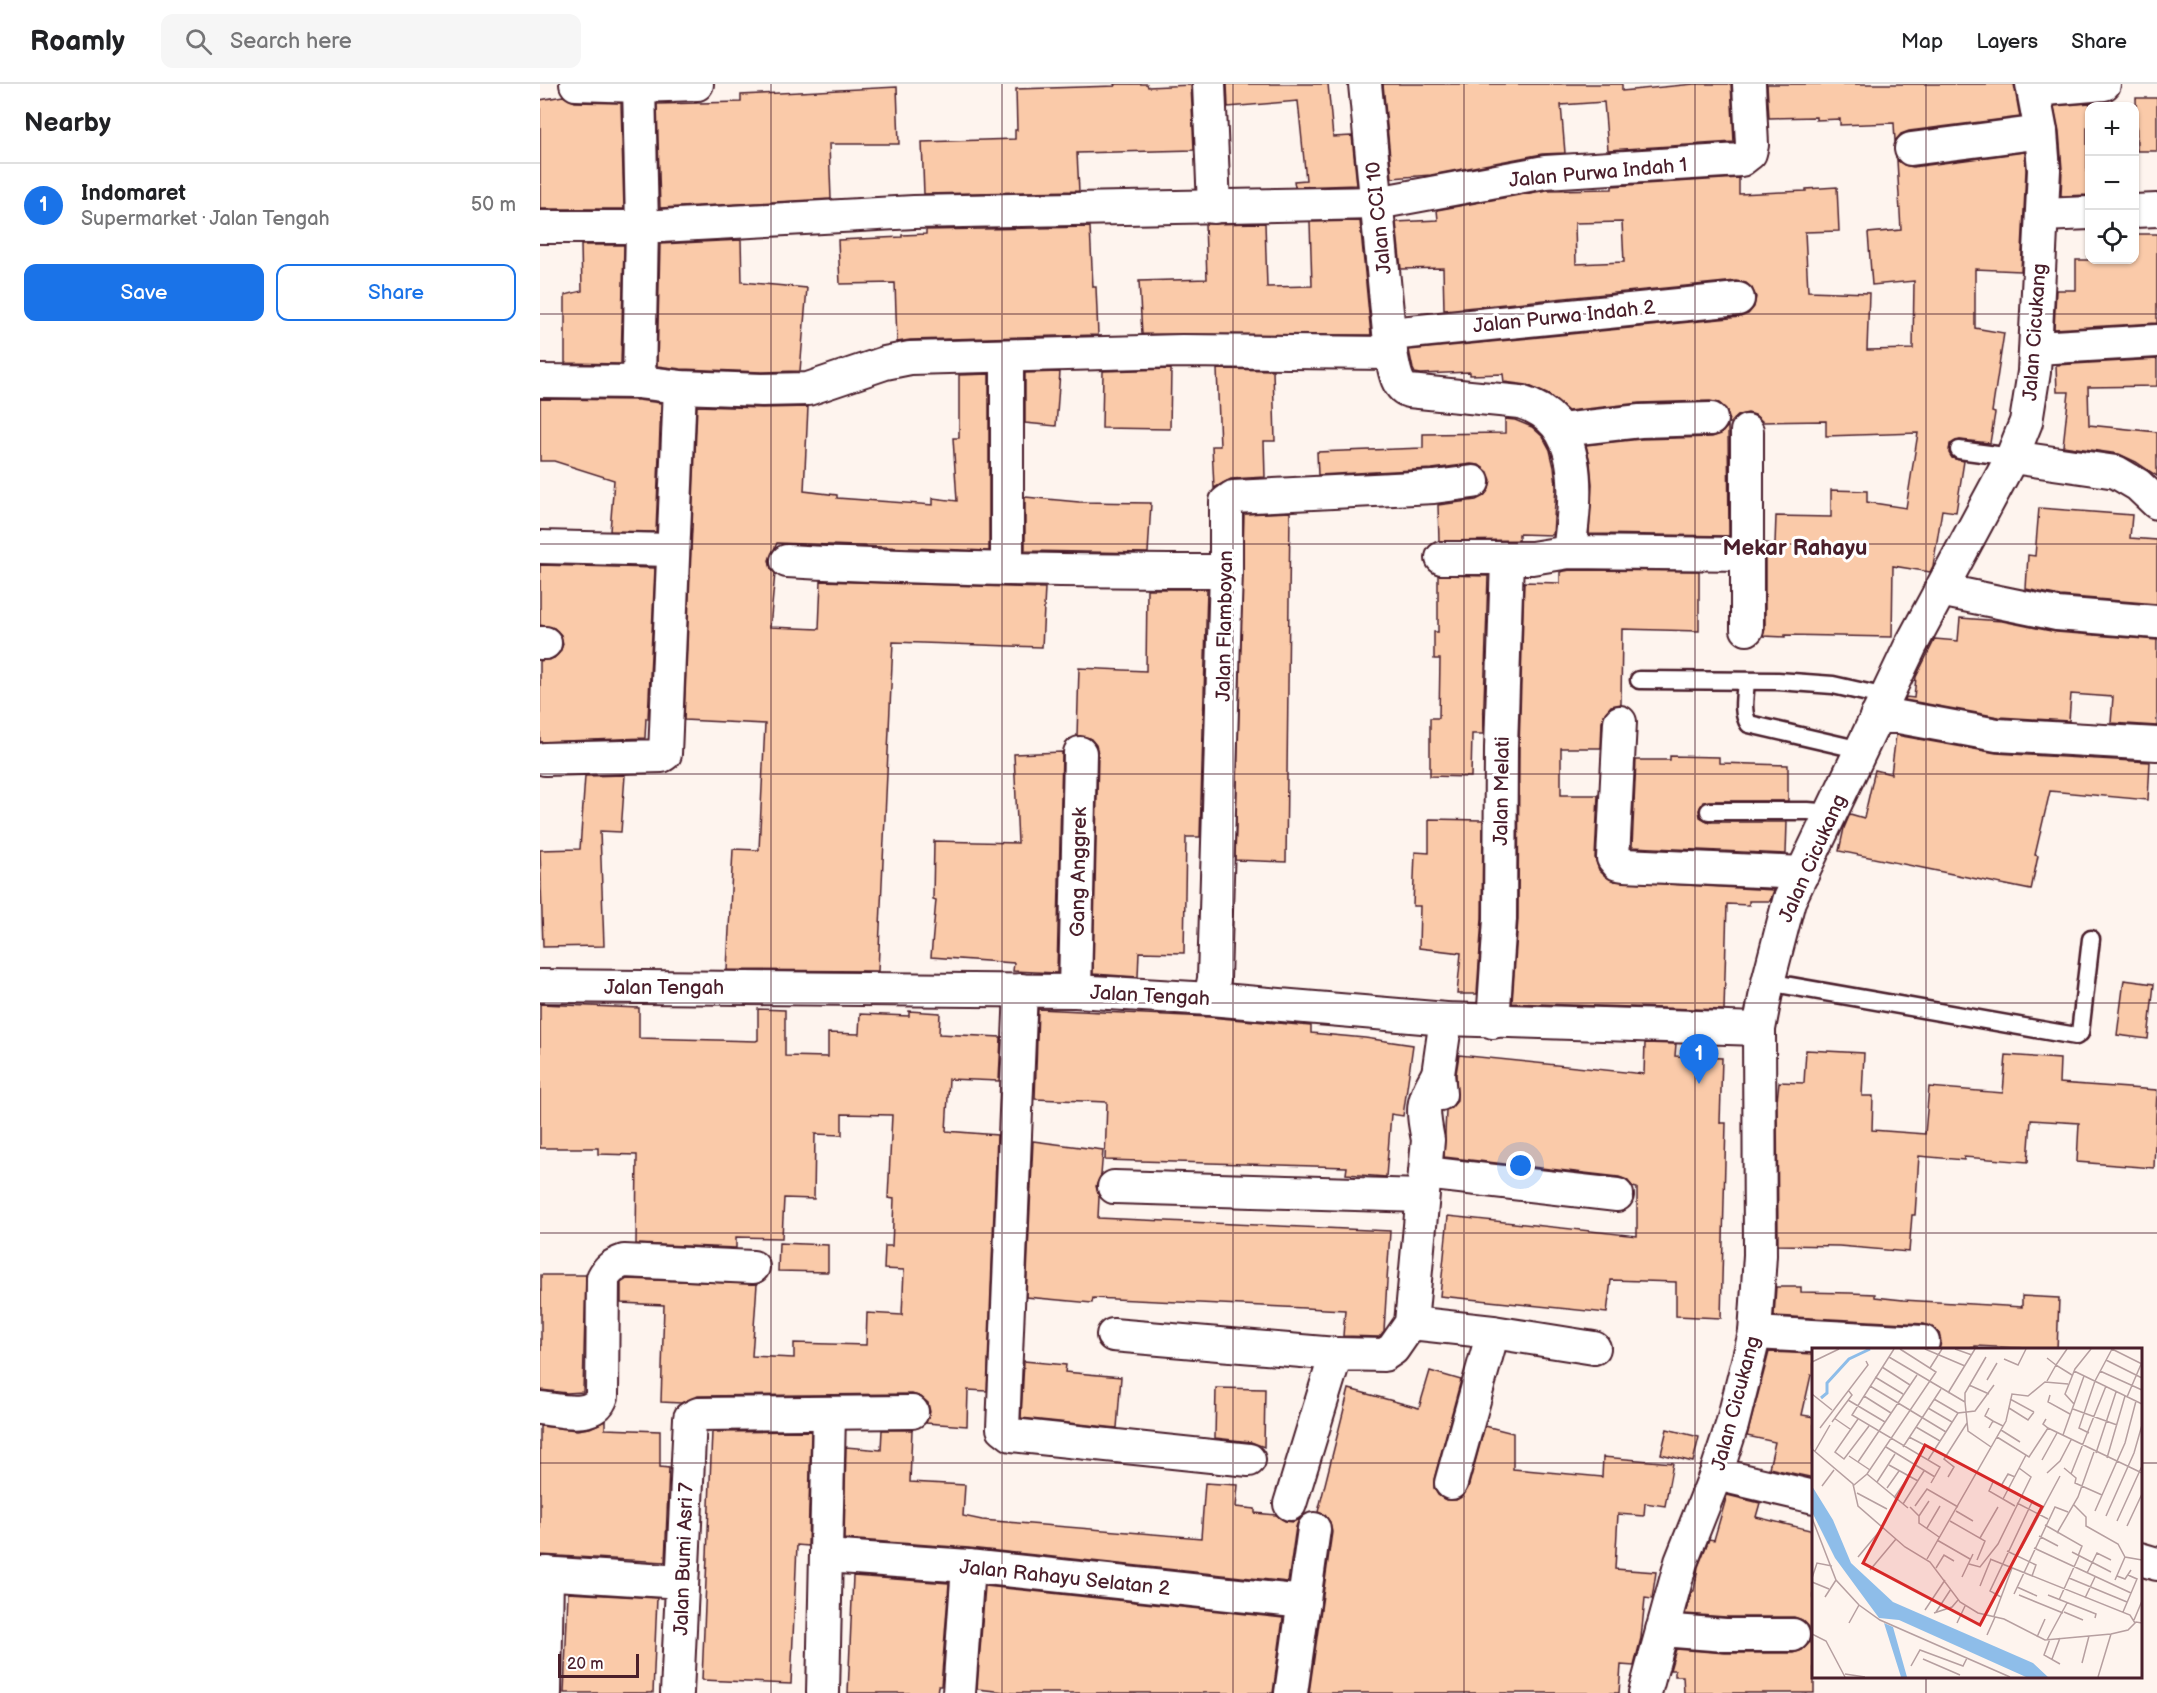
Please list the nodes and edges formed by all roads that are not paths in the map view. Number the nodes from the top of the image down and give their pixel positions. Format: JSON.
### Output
{"nodes":[{"id":1,"x":576,"y":84,"type":"edge"},
{"id":2,"x":697,"y":84,"type":"edge"},
{"id":3,"x":1209,"y":84,"type":"edge"},
{"id":4,"x":1365,"y":84,"type":"edge"},
{"id":5,"x":1749,"y":84,"type":"edge"},
{"id":6,"x":2104,"y":84,"type":"edge"},
{"id":7,"x":639,"y":85,"type":"edge"},
{"id":8,"x":2033,"y":87,"type":"edge"},
{"id":9,"x":2041,"y":132,"type":"junction"},
{"id":10,"x":1911,"y":149,"type":"dead end"},
{"id":11,"x":1377,"y":203,"type":"junction"},
{"id":12,"x":1214,"y":207,"type":"junction"},
{"id":13,"x":2157,"y":210,"type":"edge"},
{"id":14,"x":2139,"y":211,"type":"edge"},
{"id":15,"x":2085,"y":213,"type":"edge"},
{"id":16,"x":2042,"y":215,"type":"junction"},
{"id":17,"x":540,"y":227,"type":"edge"},
{"id":18,"x":642,"y":227,"type":"junction"},
{"id":19,"x":1738,"y":299,"type":"dead end"},
{"id":20,"x":2157,"y":341,"type":"edge"},
{"id":21,"x":1391,"y":343,"type":"junction"},
{"id":22,"x":2036,"y":348,"type":"junction"},
{"id":23,"x":1006,"y":356,"type":"junction"},
{"id":24,"x":540,"y":381,"type":"edge"},
{"id":25,"x":639,"y":382,"type":"junction"},
{"id":26,"x":680,"y":387,"type":"junction"},
{"id":27,"x":1711,"y":419,"type":"dead end"},
{"id":28,"x":1561,"y":430,"type":"junction"},
{"id":29,"x":1747,"y":431,"type":"dead end"},
{"id":30,"x":1959,"y":450,"type":"dead end"},
{"id":31,"x":2013,"y":457,"type":"junction"},
{"id":32,"x":1473,"y":482,"type":"dead end"},
{"id":33,"x":2157,"y":503,"type":"edge"},
{"id":34,"x":540,"y":547,"type":"edge"},
{"id":35,"x":672,"y":550,"type":"junction"},
{"id":36,"x":1569,"y":552,"type":"junction"},
{"id":37,"x":1747,"y":554,"type":"junction"},
{"id":38,"x":1442,"y":558,"type":"dead end"},
{"id":39,"x":1507,"y":559,"type":"junction"},
{"id":40,"x":787,"y":561,"type":"dead end"},
{"id":41,"x":1007,"y":569,"type":"junction"},
{"id":42,"x":1226,"y":571,"type":"junction"},
{"id":43,"x":1940,"y":590,"type":"junction"},
{"id":44,"x":2157,"y":622,"type":"edge"},
{"id":45,"x":1747,"y":629,"type":"dead end"},
{"id":46,"x":1638,"y":680,"type":"dead end"},
{"id":47,"x":1746,"y":682,"type":"junction"},
{"id":48,"x":1881,"y":707,"type":"junction"},
{"id":49,"x":1620,"y":722,"type":"dead end"},
{"id":50,"x":2157,"y":744,"type":"edge"},
{"id":51,"x":1861,"y":750,"type":"junction"},
{"id":52,"x":1080,"y":753,"type":"dead end"},
{"id":53,"x":545,"y":759,"type":"dead end"},
{"id":54,"x":1708,"y":811,"type":"dead end"},
{"id":55,"x":1830,"y":813,"type":"junction"},
{"id":56,"x":1803,"y":873,"type":"junction"},
{"id":57,"x":2091,"y":939,"type":"dead end"},
{"id":58,"x":1768,"y":982,"type":"junction"},
{"id":59,"x":540,"y":986,"type":"edge"},
{"id":60,"x":1021,"y":990,"type":"junction"},
{"id":61,"x":1075,"y":991,"type":"junction"},
{"id":62,"x":1210,"y":999,"type":"junction"},
{"id":63,"x":1446,"y":1019,"type":"junction"},
{"id":64,"x":1493,"y":1022,"type":"junction"},
{"id":65,"x":1760,"y":1029,"type":"junction"},
{"id":66,"x":1424,"y":1185,"type":"junction"},
{"id":67,"x":1114,"y":1187,"type":"dead end"},
{"id":68,"x":1617,"y":1196,"type":"dead end"},
{"id":69,"x":753,"y":1267,"type":"dead end"},
{"id":70,"x":1411,"y":1323,"type":"junction"},
{"id":71,"x":1493,"y":1332,"type":"junction"},
{"id":72,"x":1755,"y":1334,"type":"junction"},
{"id":73,"x":1113,"y":1335,"type":"dead end"},
{"id":74,"x":1923,"y":1342,"type":"dead end"},
{"id":75,"x":1594,"y":1348,"type":"dead end"},
{"id":76,"x":1336,"y":1354,"type":"junction"},
{"id":77,"x":540,"y":1408,"type":"edge"},
{"id":78,"x":829,"y":1413,"type":"junction"},
{"id":79,"x":912,"y":1413,"type":"dead end"},
{"id":80,"x":1249,"y":1460,"type":"dead end"},
{"id":81,"x":1716,"y":1474,"type":"junction"},
{"id":82,"x":1451,"y":1483,"type":"dead end"},
{"id":83,"x":1812,"y":1497,"type":"edge"},
{"id":84,"x":1290,"y":1504,"type":"dead end"},
{"id":85,"x":1314,"y":1529,"type":"dead end"},
{"id":86,"x":826,"y":1556,"type":"junction"},
{"id":87,"x":2142,"y":1560,"type":"edge"},
{"id":88,"x":2157,"y":1564,"type":"edge"},
{"id":89,"x":968,"y":1566,"type":"junction"},
{"id":90,"x":544,"y":1573,"type":"edge"},
{"id":91,"x":682,"y":1582,"type":"junction"},
{"id":92,"x":1304,"y":1602,"type":"junction"},
{"id":93,"x":1662,"y":1630,"type":"junction"},
{"id":94,"x":1793,"y":1635,"type":"dead end"},
{"id":95,"x":1653,"y":1684,"type":"edge"},
{"id":96,"x":545,"y":1693,"type":"edge"},
{"id":97,"x":678,"y":1693,"type":"edge"},
{"id":98,"x":823,"y":1693,"type":"edge"},
{"id":99,"x":959,"y":1693,"type":"edge"},
{"id":100,"x":1291,"y":1693,"type":"edge"}],
"edges":[{"from":1,"to":7,"type":"street"},
{"from":2,"to":7,"type":"street"},
{"from":3,"to":12,"type":"street"},
{"from":4,"to":11,"type":"street","name":"Jalan CCI 10"},
{"from":5,"to":11,"type":"street","name":"Jalan Purwa Indah 1"},
{"from":6,"to":8,"type":"street"},
{"from":7,"to":18,"type":"street"},
{"from":8,"to":9,"type":"street","name":"Jalan Cicukang"},
{"from":9,"to":10,"type":"street"},
{"from":9,"to":16,"type":"street","name":"Jalan Cicukang"},
{"from":11,"to":12,"type":"street"},
{"from":11,"to":21,"type":"street","name":"Jalan CCI 10"},
{"from":12,"to":18,"type":"street"},
{"from":13,"to":14,"type":"street"},
{"from":15,"to":16,"type":"street"},
{"from":16,"to":22,"type":"street","name":"Jalan Cicukang"},
{"from":17,"to":18,"type":"street"},
{"from":18,"to":25,"type":"street"},
{"from":19,"to":21,"type":"street","name":"Jalan Purwa Indah 2"},
{"from":20,"to":22,"type":"street"},
{"from":21,"to":23,"type":"street","name":"Jalan Purwa Indah 2"},
{"from":21,"to":28,"type":"street"},
{"from":22,"to":31,"type":"street","name":"Jalan Cicukang"},
{"from":23,"to":26,"type":"street","name":"Jalan Purwa Indah 2"},
{"from":23,"to":41,"type":"street"},
{"from":24,"to":25,"type":"street","name":"Jalan Purwa Indah 2"},
{"from":25,"to":26,"type":"street","name":"Jalan Purwa Indah 2"},
{"from":26,"to":35,"type":"street"},
{"from":27,"to":28,"type":"street"},
{"from":28,"to":36,"type":"street"},
{"from":29,"to":37,"type":"street"},
{"from":30,"to":31,"type":"lane"},
{"from":31,"to":33,"type":"street"},
{"from":31,"to":43,"type":"street","name":"Jalan Cicukang"},
{"from":32,"to":42,"type":"street","name":"Jalan Flamboyan"},
{"from":34,"to":35,"type":"street"},
{"from":35,"to":53,"type":"street"},
{"from":36,"to":37,"type":"street"},
{"from":36,"to":39,"type":"street"},
{"from":37,"to":45,"type":"street"},
{"from":38,"to":39,"type":"street"},
{"from":39,"to":64,"type":"street","name":"Jalan Melati"},
{"from":40,"to":41,"type":"street"},
{"from":41,"to":42,"type":"street"},
{"from":42,"to":62,"type":"street","name":"Jalan Flamboyan"},
{"from":43,"to":44,"type":"street"},
{"from":43,"to":48,"type":"street","name":"Jalan Cicukang"},
{"from":46,"to":47,"type":"lane"},
{"from":47,"to":48,"type":"lane"},
{"from":47,"to":51,"type":"lane"},
{"from":48,"to":50,"type":"street"},
{"from":48,"to":51,"type":"street","name":"Jalan Cicukang"},
{"from":49,"to":56,"type":"street"},
{"from":51,"to":55,"type":"street","name":"Jalan Cicukang"},
{"from":52,"to":61,"type":"street","name":"Gang Anggrek"},
{"from":54,"to":55,"type":"lane"},
{"from":55,"to":56,"type":"street","name":"Jalan Cicukang"},
{"from":56,"to":58,"type":"street","name":"Jalan Cicukang"},
{"from":57,"to":58,"type":"lane"},
{"from":58,"to":65,"type":"street","name":"Jalan Cicukang"},
{"from":59,"to":60,"type":"street","name":"Jalan Tengah"},
{"from":60,"to":61,"type":"street","name":"Jalan Tengah"},
{"from":60,"to":80,"type":"street"},
{"from":61,"to":62,"type":"street","name":"Jalan Tengah"},
{"from":62,"to":63,"type":"street","name":"Jalan Tengah"},
{"from":63,"to":64,"type":"street","name":"Jalan Tengah"},
{"from":63,"to":66,"type":"street"},
{"from":64,"to":65,"type":"street","name":"Jalan Tengah"},
{"from":65,"to":72,"type":"street","name":"Jalan Cicukang"},
{"from":66,"to":67,"type":"street"},
{"from":66,"to":68,"type":"street"},
{"from":66,"to":70,"type":"street"},
{"from":69,"to":77,"type":"street"},
{"from":70,"to":71,"type":"street"},
{"from":70,"to":76,"type":"street"},
{"from":71,"to":75,"type":"street"},
{"from":71,"to":82,"type":"street"},
{"from":72,"to":74,"type":"street"},
{"from":72,"to":81,"type":"street","name":"Jalan Cicukang"},
{"from":73,"to":76,"type":"street"},
{"from":76,"to":84,"type":"street"},
{"from":78,"to":79,"type":"street"},
{"from":78,"to":86,"type":"street"},
{"from":78,"to":91,"type":"street","name":"Jalan Bumi Asri 7"},
{"from":81,"to":83,"type":"street"},
{"from":81,"to":93,"type":"street","name":"Jalan Cicukang"},
{"from":85,"to":92,"type":"street"},
{"from":86,"to":89,"type":"street","name":"Jalan Rahayu Selatan 2"},
{"from":86,"to":98,"type":"street"},
{"from":87,"to":88,"type":"street"},
{"from":89,"to":92,"type":"street","name":"Jalan Rahayu Selatan 2"},
{"from":89,"to":99,"type":"street"},
{"from":90,"to":91,"type":"street"},
{"from":90,"to":96,"type":"street"},
{"from":91,"to":97,"type":"street","name":"Jalan Bumi Asri 7"},
{"from":92,"to":100,"type":"street"},
{"from":93,"to":94,"type":"street"},
{"from":93,"to":95,"type":"street","name":"Jalan Cicukang"}]}
